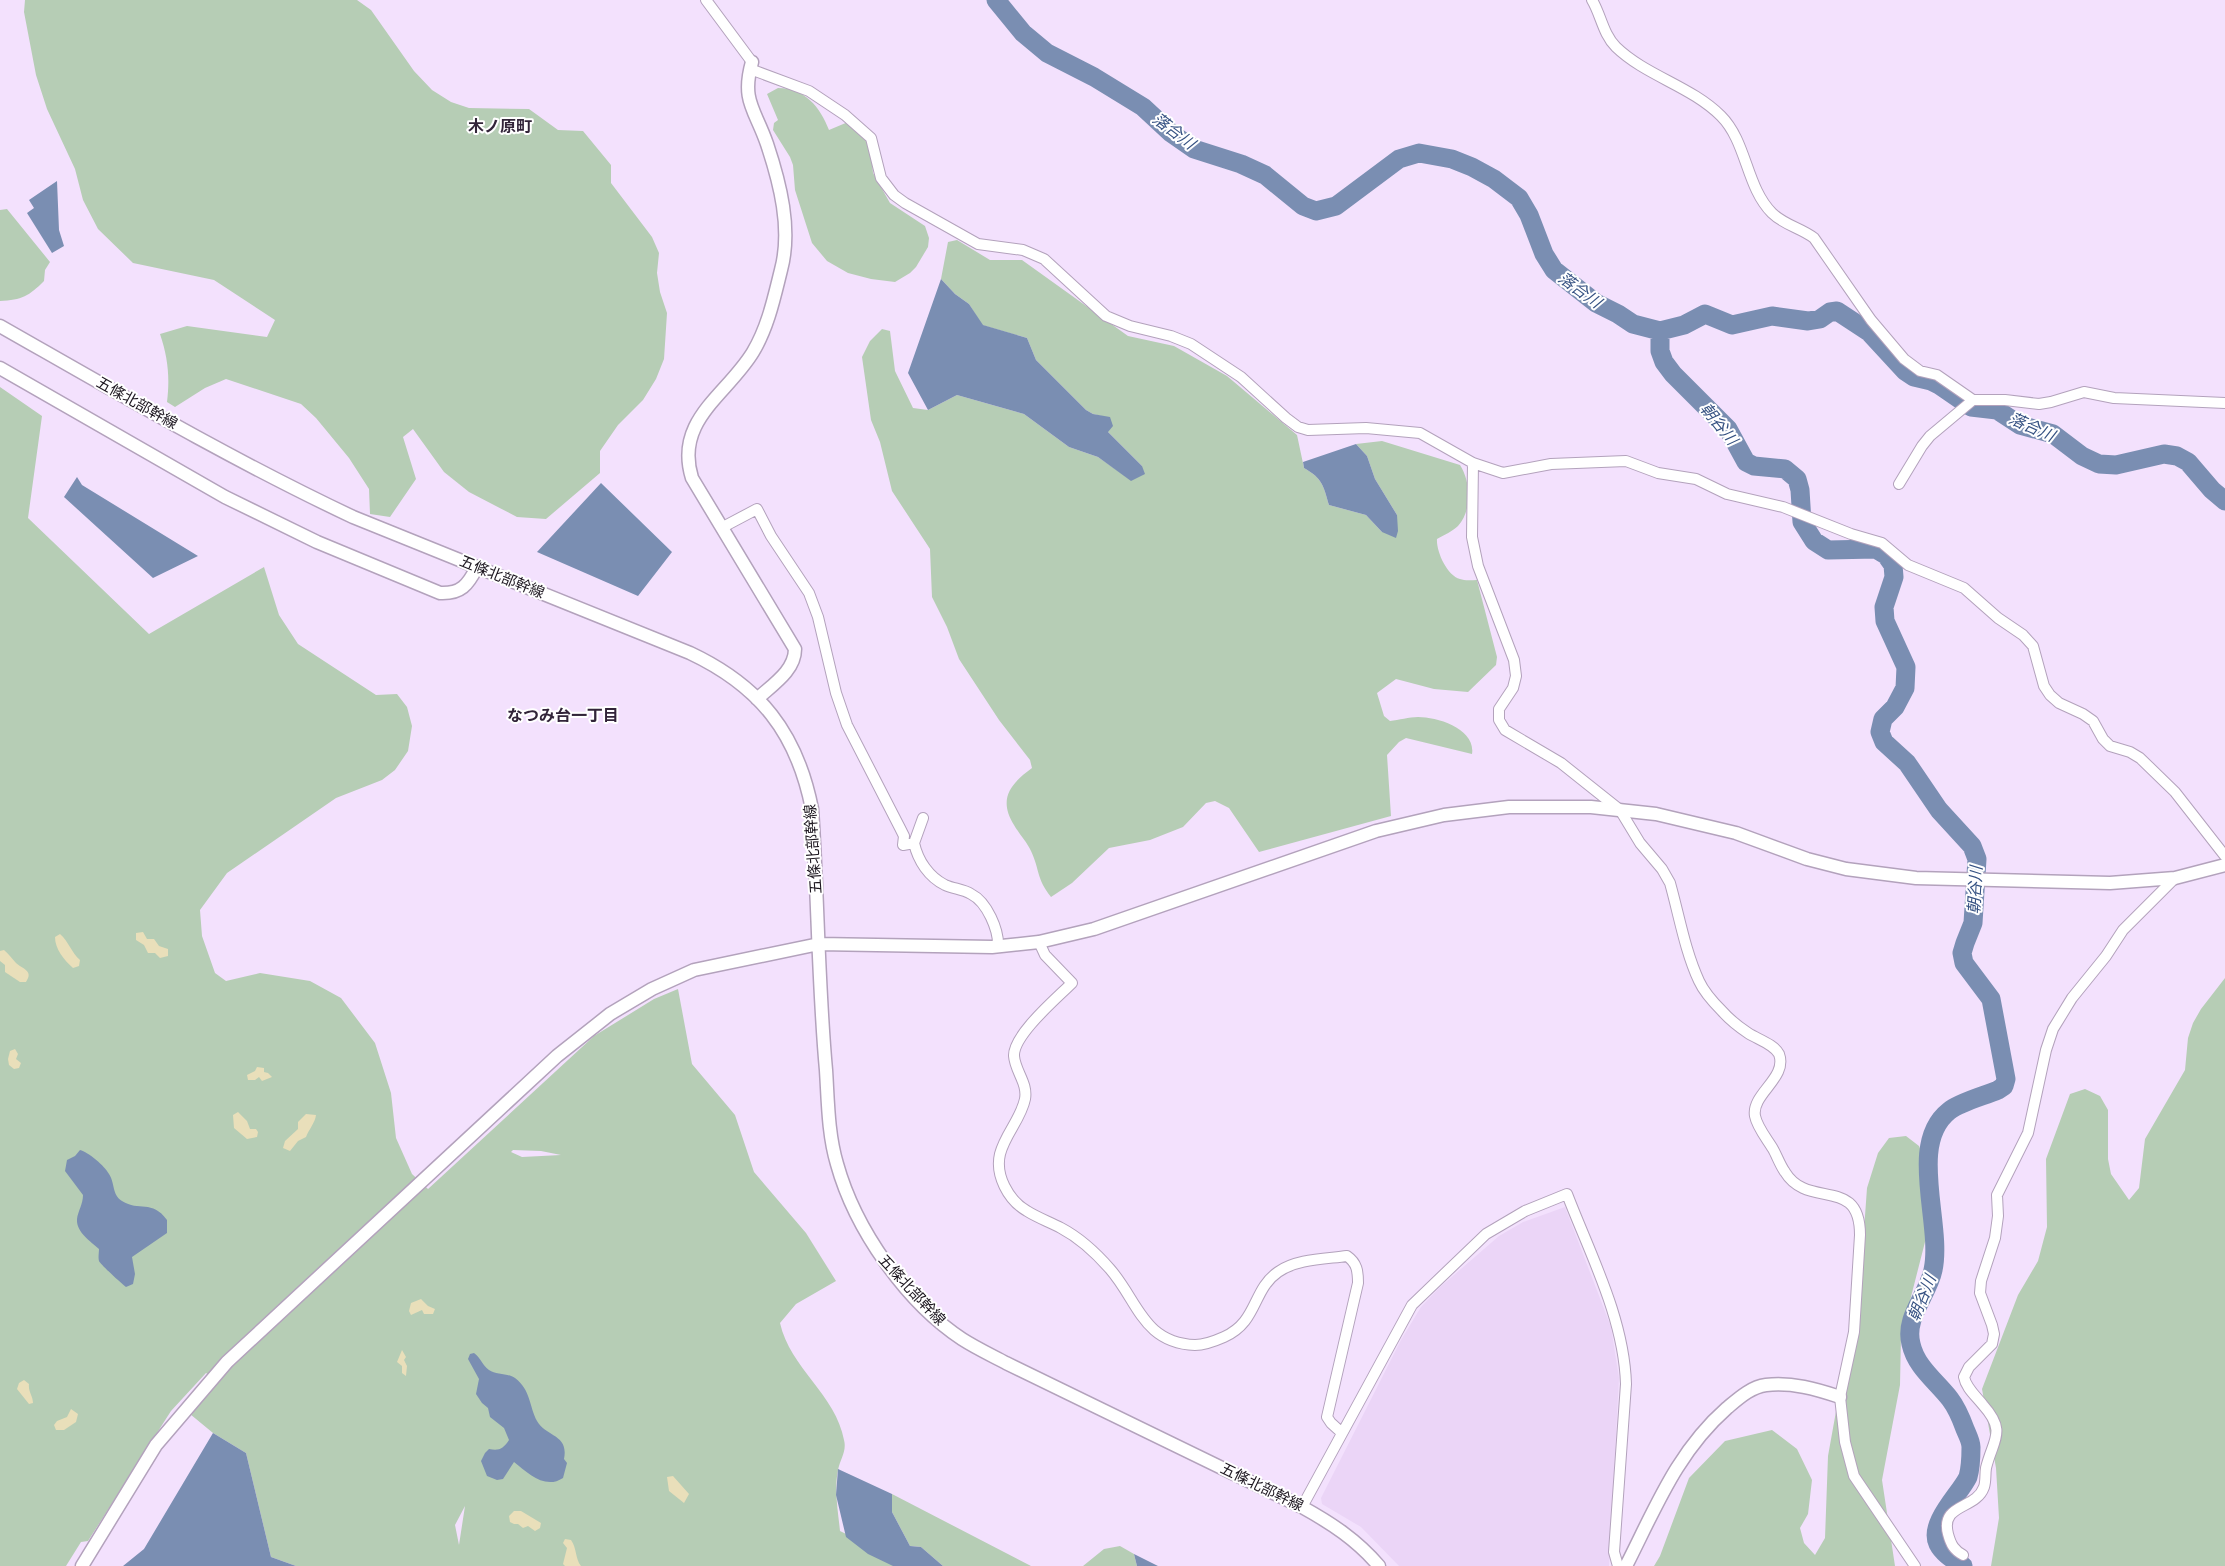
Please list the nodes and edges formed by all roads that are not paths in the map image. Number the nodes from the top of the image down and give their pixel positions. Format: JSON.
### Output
{"nodes":[{"id":1,"x":706,"y":0,"type":"edge"},
{"id":2,"x":1592,"y":0,"type":"edge"},
{"id":3,"x":751,"y":65,"type":"junction"},
{"id":4,"x":0,"y":326,"type":"edge"},
{"id":5,"x":0,"y":368,"type":"edge"},
{"id":6,"x":1973,"y":400,"type":"junction"},
{"id":7,"x":2225,"y":402,"type":"edge"},
{"id":8,"x":1473,"y":463,"type":"junction"},
{"id":9,"x":1898,"y":484,"type":"dead end"},
{"id":10,"x":722,"y":528,"type":"junction"},
{"id":11,"x":478,"y":567,"type":"junction"},
{"id":12,"x":757,"y":699,"type":"junction"},
{"id":13,"x":1620,"y":810,"type":"junction"},
{"id":14,"x":923,"y":818,"type":"dead end"},
{"id":15,"x":914,"y":843,"type":"junction"},
{"id":16,"x":2225,"y":856,"type":"edge"},
{"id":17,"x":2225,"y":865,"type":"edge"},
{"id":18,"x":2175,"y":878,"type":"junction"},
{"id":19,"x":1039,"y":942,"type":"junction"},
{"id":20,"x":819,"y":944,"type":"junction"},
{"id":21,"x":998,"y":947,"type":"junction"},
{"id":22,"x":1840,"y":1396,"type":"junction"},
{"id":23,"x":1342,"y":1433,"type":"junction"},
{"id":24,"x":1302,"y":1507,"type":"junction"},
{"id":25,"x":1963,"y":1556,"type":"dead end"},
{"id":26,"x":82,"y":1566,"type":"edge"},
{"id":27,"x":1379,"y":1566,"type":"edge"},
{"id":28,"x":1618,"y":1566,"type":"edge"},
{"id":29,"x":1626,"y":1566,"type":"edge"},
{"id":30,"x":1915,"y":1566,"type":"edge"}],
"edges":[{"from":1,"to":3,"type":"street"},
{"from":2,"to":6,"type":"street"},
{"from":3,"to":8,"type":"street"},
{"from":3,"to":10,"type":"street"},
{"from":4,"to":11,"type":"street","name":"五條北部幹線"},
{"from":5,"to":11,"type":"street"},
{"from":6,"to":7,"type":"street"},
{"from":6,"to":9,"type":"street"},
{"from":8,"to":13,"type":"street"},
{"from":8,"to":16,"type":"street"},
{"from":10,"to":12,"type":"street"},
{"from":10,"to":15,"type":"street"},
{"from":11,"to":12,"type":"street","name":"五條北部幹線"},
{"from":12,"to":20,"type":"street","name":"五條北部幹線"},
{"from":13,"to":18,"type":"street"},
{"from":13,"to":19,"type":"street"},
{"from":13,"to":22,"type":"street"},
{"from":14,"to":15,"type":"street"},
{"from":15,"to":21,"type":"street"},
{"from":17,"to":18,"type":"street"},
{"from":18,"to":25,"type":"street"},
{"from":19,"to":21,"type":"street"},
{"from":19,"to":23,"type":"street"},
{"from":20,"to":21,"type":"street"},
{"from":20,"to":24,"type":"street","name":"五條北部幹線"},
{"from":20,"to":26,"type":"street"},
{"from":22,"to":29,"type":"street"},
{"from":22,"to":30,"type":"street"},
{"from":23,"to":24,"type":"street"},
{"from":23,"to":28,"type":"street"},
{"from":24,"to":27,"type":"street","name":"五條北部幹線"}]}
